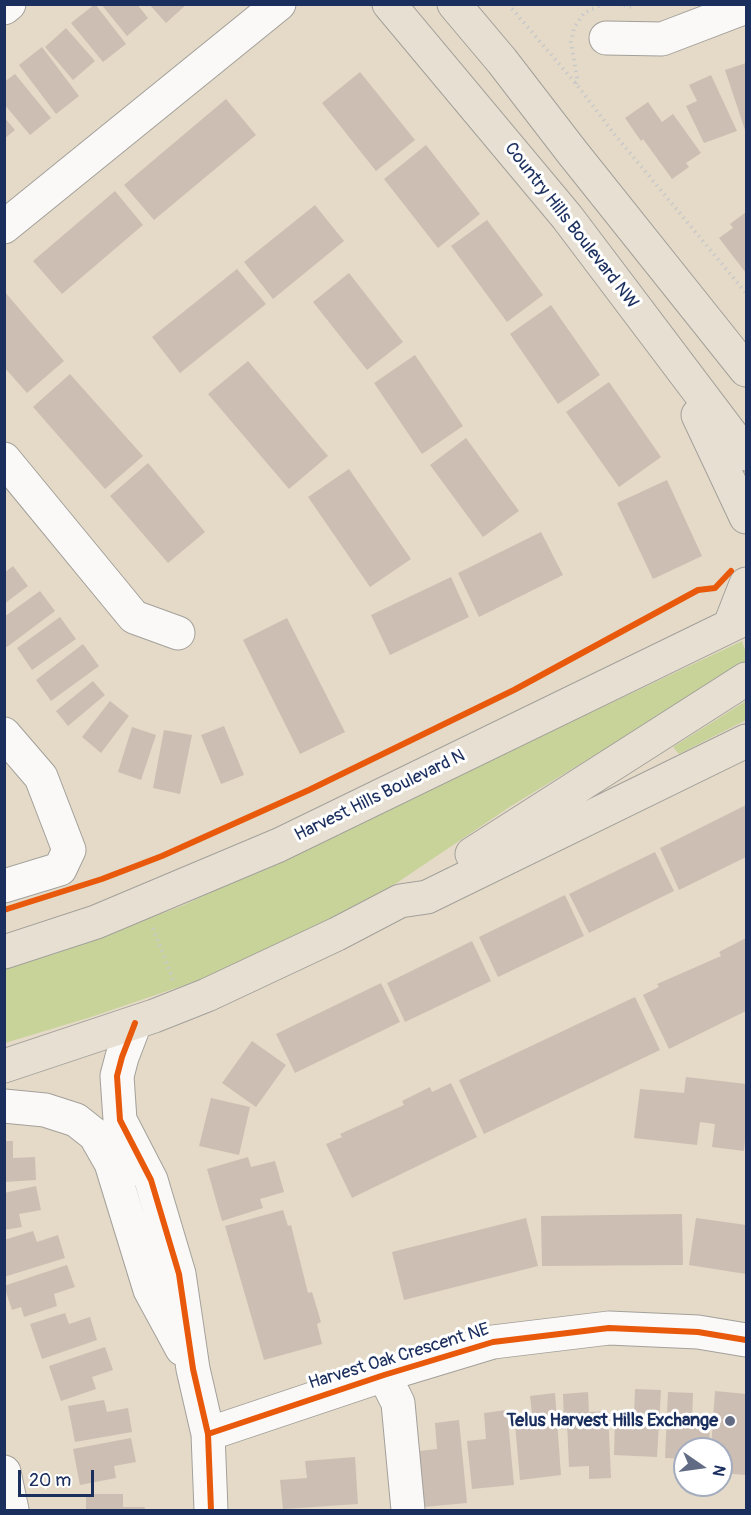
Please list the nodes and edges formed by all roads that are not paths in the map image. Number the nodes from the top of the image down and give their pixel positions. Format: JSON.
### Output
{"nodes":[{"id":1,"x":9,"y":4,"type":"edge"},
{"id":2,"x":279,"y":4,"type":"edge"},
{"id":3,"x":389,"y":4,"type":"edge"},
{"id":4,"x":454,"y":4,"type":"edge"},
{"id":5,"x":469,"y":4,"type":"edge"},
{"id":6,"x":747,"y":7,"type":"edge"},
{"id":7,"x":4,"y":9,"type":"edge"},
{"id":8,"x":606,"y":38,"type":"dead end"},
{"id":9,"x":502,"y":61,"type":"junction"},
{"id":10,"x":4,"y":226,"type":"edge"},
{"id":11,"x":591,"y":247,"type":"junction"},
{"id":12,"x":747,"y":370,"type":"edge"},
{"id":13,"x":747,"y":454,"type":"edge"},
{"id":14,"x":4,"y":459,"type":"edge"},
{"id":15,"x":747,"y":517,"type":"edge"},
{"id":16,"x":747,"y":584,"type":"edge"},
{"id":17,"x":738,"y":621,"type":"edge"},
{"id":18,"x":178,"y":633,"type":"dead end"},
{"id":19,"x":747,"y":679,"type":"edge"},
{"id":20,"x":4,"y":735,"type":"edge"},
{"id":21,"x":747,"y":741,"type":"edge"},
{"id":22,"x":747,"y":764,"type":"edge"},
{"id":23,"x":537,"y":842,"type":"junction"},
{"id":24,"x":4,"y":886,"type":"edge"},
{"id":25,"x":400,"y":901,"type":"junction"},
{"id":26,"x":4,"y":952,"type":"edge"},
{"id":27,"x":135,"y":1023,"type":"junction"},
{"id":28,"x":4,"y":1066,"type":"edge"},
{"id":29,"x":4,"y":1106,"type":"edge"},
{"id":30,"x":747,"y":1340,"type":"edge"},
{"id":31,"x":193,"y":1369,"type":"junction"},
{"id":32,"x":384,"y":1375,"type":"junction"},
{"id":33,"x":208,"y":1434,"type":"junction"},
{"id":34,"x":4,"y":1472,"type":"edge"},
{"id":35,"x":12,"y":1510,"type":"edge"},
{"id":36,"x":211,"y":1510,"type":"edge"},
{"id":37,"x":408,"y":1510,"type":"edge"}],
"edges":[{"from":1,"to":7,"type":"street"},
{"from":2,"to":10,"type":"street"},
{"from":3,"to":11,"type":"main road","name":"Country Hills Boulevard NW"},
{"from":4,"to":9,"type":"main road"},
{"from":5,"to":9,"type":"main road"},
{"from":6,"to":8,"type":"street"},
{"from":9,"to":12,"type":"main road"},
{"from":11,"to":13,"type":"main road","name":"Country Hills Boulevard NW"},
{"from":11,"to":15,"type":"main road"},
{"from":14,"to":18,"type":"street"},
{"from":16,"to":17,"type":"main road"},
{"from":17,"to":26,"type":"main road","name":"Harvest Hills Boulevard N"},
{"from":19,"to":25,"type":"main road"},
{"from":20,"to":24,"type":"street"},
{"from":21,"to":23,"type":"main road"},
{"from":22,"to":23,"type":"main road"},
{"from":23,"to":25,"type":"main road"},
{"from":25,"to":27,"type":"main road"},
{"from":27,"to":28,"type":"main road"},
{"from":27,"to":31,"type":"street"},
{"from":29,"to":31,"type":"street"},
{"from":30,"to":32,"type":"street","name":"Harvest Oak Crescent NE"},
{"from":31,"to":33,"type":"street"},
{"from":32,"to":33,"type":"street","name":"Harvest Oak Crescent NE"},
{"from":32,"to":37,"type":"street"},
{"from":33,"to":36,"type":"street"},
{"from":34,"to":35,"type":"street"}]}
